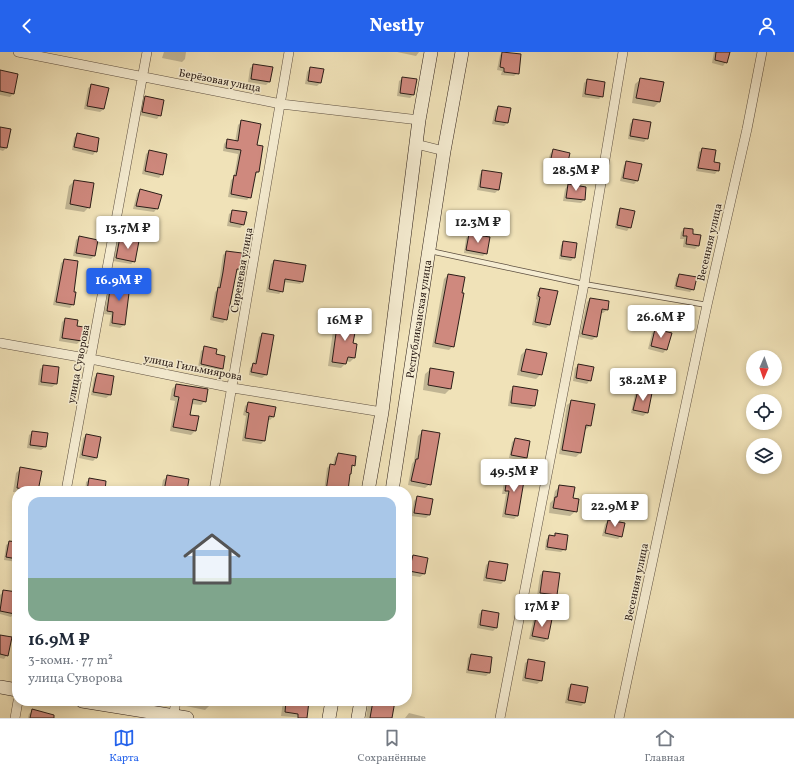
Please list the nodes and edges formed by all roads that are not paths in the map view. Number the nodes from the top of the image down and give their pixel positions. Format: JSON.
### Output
{"nodes":[{"id":1,"x":18,"y":52,"type":"edge"},
{"id":2,"x":147,"y":52,"type":"edge"},
{"id":3,"x":290,"y":52,"type":"edge"},
{"id":4,"x":431,"y":52,"type":"edge"},
{"id":5,"x":462,"y":52,"type":"edge"},
{"id":6,"x":623,"y":52,"type":"edge"},
{"id":7,"x":762,"y":52,"type":"edge"},
{"id":8,"x":143,"y":77,"type":"junction"},
{"id":9,"x":281,"y":104,"type":"junction"},
{"id":10,"x":419,"y":120,"type":"junction"},
{"id":11,"x":416,"y":144,"type":"junction"},
{"id":12,"x":444,"y":151,"type":"junction"},
{"id":13,"x":429,"y":251,"type":"junction"},
{"id":14,"x":584,"y":284,"type":"junction"},
{"id":15,"x":707,"y":304,"type":"junction"},
{"id":16,"x":0,"y":343,"type":"edge"},
{"id":17,"x":91,"y":359,"type":"junction"},
{"id":18,"x":233,"y":388,"type":"junction"},
{"id":19,"x":382,"y":412,"type":"junction"},
{"id":20,"x":67,"y":486,"type":"edge"},
{"id":21,"x":215,"y":486,"type":"edge"},
{"id":22,"x":369,"y":486,"type":"edge"},
{"id":23,"x":393,"y":486,"type":"edge"},
{"id":24,"x":0,"y":687,"type":"edge"},
{"id":25,"x":12,"y":689,"type":"edge"},
{"id":26,"x":17,"y":706,"type":"edge"},
{"id":27,"x":110,"y":706,"type":"edge"},
{"id":28,"x":175,"y":706,"type":"edge"},
{"id":29,"x":331,"y":706,"type":"edge"},
{"id":30,"x":360,"y":706,"type":"edge"},
{"id":31,"x":173,"y":717,"type":"edge"},
{"id":32,"x":15,"y":718,"type":"edge"},
{"id":33,"x":187,"y":718,"type":"edge"},
{"id":34,"x":329,"y":718,"type":"edge"},
{"id":35,"x":358,"y":718,"type":"edge"},
{"id":36,"x":500,"y":718,"type":"edge"},
{"id":37,"x":619,"y":718,"type":"edge"}],
"edges":[{"from":1,"to":8,"type":"street","name":"Берёзовая улица"},
{"from":2,"to":8,"type":"street","name":"улица Суворова"},
{"from":3,"to":9,"type":"street","name":"Сиреневая улица"},
{"from":4,"to":10,"type":"street","name":"Республиканская улица"},
{"from":5,"to":12,"type":"street","name":"Республиканская улица"},
{"from":6,"to":14,"type":"street"},
{"from":7,"to":15,"type":"street","name":"Весенняя улица"},
{"from":8,"to":9,"type":"street","name":"Берёзовая улица"},
{"from":8,"to":17,"type":"street","name":"улица Суворова"},
{"from":9,"to":10,"type":"street","name":"Берёзовая улица"},
{"from":9,"to":18,"type":"street","name":"Сиреневая улица"},
{"from":10,"to":11,"type":"street","name":"Республиканская улица"},
{"from":11,"to":12,"type":"street"},
{"from":11,"to":19,"type":"street","name":"Республиканская улица"},
{"from":12,"to":13,"type":"street","name":"Республиканская улица"},
{"from":13,"to":14,"type":"lane"},
{"from":13,"to":23,"type":"street","name":"Республиканская улица"},
{"from":14,"to":15,"type":"lane"},
{"from":14,"to":36,"type":"street"},
{"from":15,"to":37,"type":"street","name":"Весенняя улица"},
{"from":16,"to":17,"type":"street","name":"улица Гильмиярова"},
{"from":17,"to":18,"type":"street","name":"улица Гильмиярова"},
{"from":17,"to":20,"type":"street","name":"улица Суворова"},
{"from":18,"to":19,"type":"street","name":"улица Гильмиярова"},
{"from":18,"to":21,"type":"street","name":"Сиреневая улица"},
{"from":19,"to":22,"type":"street","name":"Республиканская улица"},
{"from":24,"to":25,"type":"street"},
{"from":26,"to":32,"type":"street"},
{"from":27,"to":31,"type":"street"},
{"from":28,"to":31,"type":"street"},
{"from":29,"to":34,"type":"street"},
{"from":30,"to":35,"type":"street"},
{"from":31,"to":33,"type":"street"}]}
